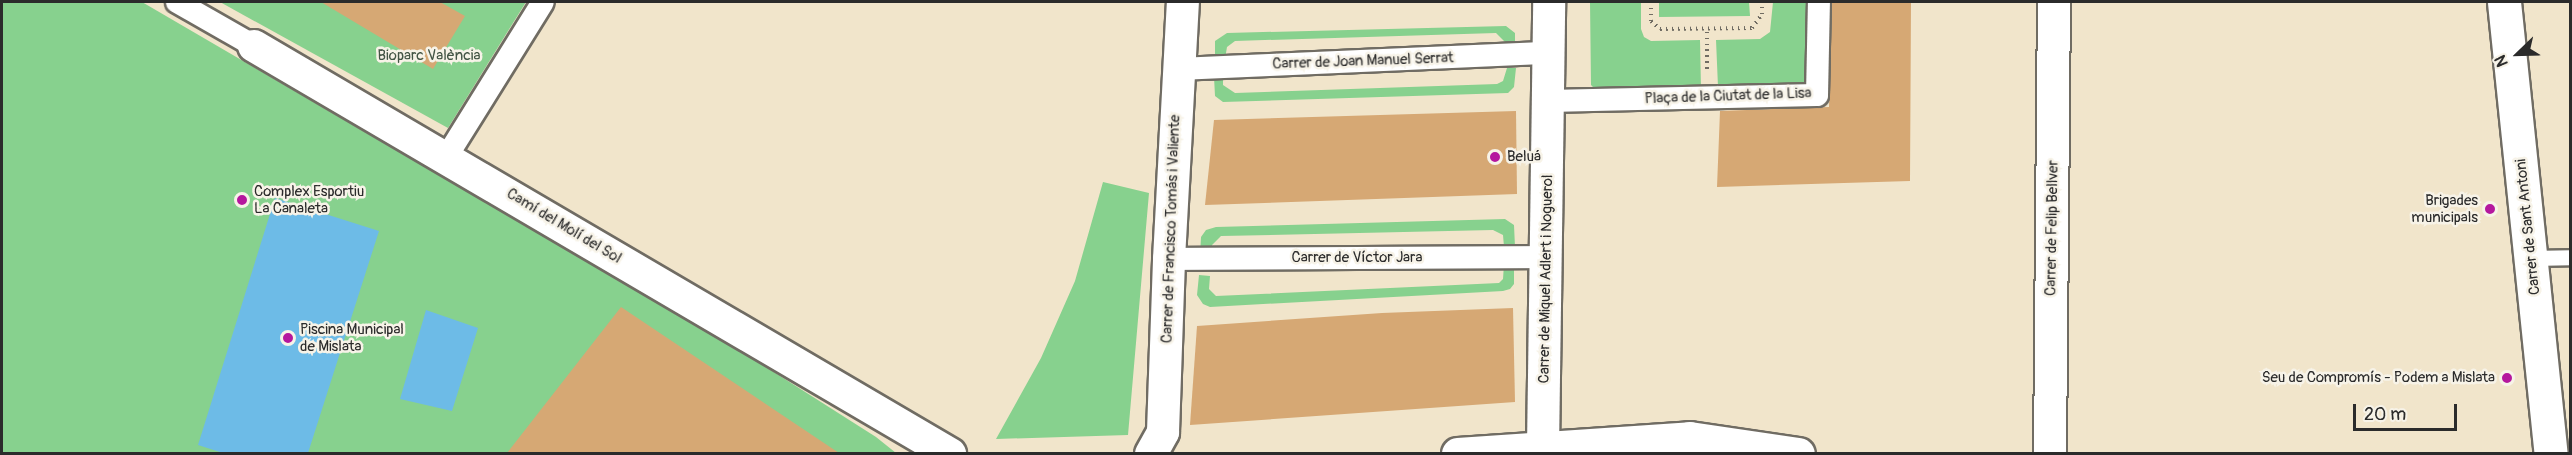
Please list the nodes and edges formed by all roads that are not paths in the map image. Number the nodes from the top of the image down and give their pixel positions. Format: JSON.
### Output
{"nodes":[{"id":1,"x":177,"y":2,"type":"edge"},
{"id":2,"x":543,"y":2,"type":"edge"},
{"id":3,"x":1183,"y":2,"type":"edge"},
{"id":4,"x":1549,"y":2,"type":"edge"},
{"id":5,"x":1819,"y":2,"type":"edge"},
{"id":6,"x":2054,"y":2,"type":"edge"},
{"id":7,"x":2504,"y":2,"type":"edge"},
{"id":8,"x":254,"y":46,"type":"joint"},
{"id":9,"x":1549,"y":53,"type":"junction"},
{"id":10,"x":1178,"y":69,"type":"junction"},
{"id":11,"x":1548,"y":101,"type":"junction"},
{"id":12,"x":447,"y":156,"type":"junction"},
{"id":13,"x":2571,"y":257,"type":"edge"},
{"id":14,"x":1546,"y":258,"type":"junction"},
{"id":15,"x":2531,"y":258,"type":"junction"},
{"id":16,"x":1169,"y":259,"type":"junction"},
{"id":17,"x":1690,"y":446,"type":"edge"},
{"id":18,"x":1544,"y":448,"type":"junction"},
{"id":19,"x":950,"y":453,"type":"edge"},
{"id":20,"x":1151,"y":453,"type":"edge"},
{"id":21,"x":1458,"y":453,"type":"edge"},
{"id":22,"x":1799,"y":453,"type":"edge"},
{"id":23,"x":2050,"y":453,"type":"edge"},
{"id":24,"x":2551,"y":453,"type":"edge"}],
"edges":[{"from":1,"to":8,"type":"street","name":"Camí del Molí del Sol"},
{"from":2,"to":12,"type":"street"},
{"from":3,"to":10,"type":"street","name":"Carrer de Francisco Tomás i Valiente"},
{"from":4,"to":9,"type":"street","name":"Carrer de Miquel Adlert i Noguerol"},
{"from":5,"to":11,"type":"street","name":"Plaça de la Ciutat de la Lisa"},
{"from":6,"to":23,"type":"street","name":"Carrer de Felip Bellver"},
{"from":7,"to":15,"type":"street","name":"Carrer de Sant Antoni"},
{"from":8,"to":12,"type":"street","name":"Camí del Molí del Sol"},
{"from":9,"to":10,"type":"street","name":"Carrer de Joan Manuel Serrat"},
{"from":9,"to":11,"type":"street","name":"Carrer de Miquel Adlert i Noguerol"},
{"from":10,"to":16,"type":"street","name":"Carrer de Francisco Tomás i Valiente"},
{"from":11,"to":14,"type":"street","name":"Carrer de Miquel Adlert i Noguerol"},
{"from":12,"to":19,"type":"street","name":"Camí del Molí del Sol"},
{"from":13,"to":15,"type":"lane"},
{"from":14,"to":16,"type":"street","name":"Carrer de Víctor Jara"},
{"from":14,"to":18,"type":"street","name":"Carrer de Miquel Adlert i Noguerol"},
{"from":15,"to":24,"type":"street","name":"Carrer de Sant Antoni"},
{"from":16,"to":20,"type":"street","name":"Carrer de Francisco Tomás i Valiente"},
{"from":17,"to":18,"type":"street"},
{"from":17,"to":22,"type":"street"},
{"from":18,"to":21,"type":"street"}]}
